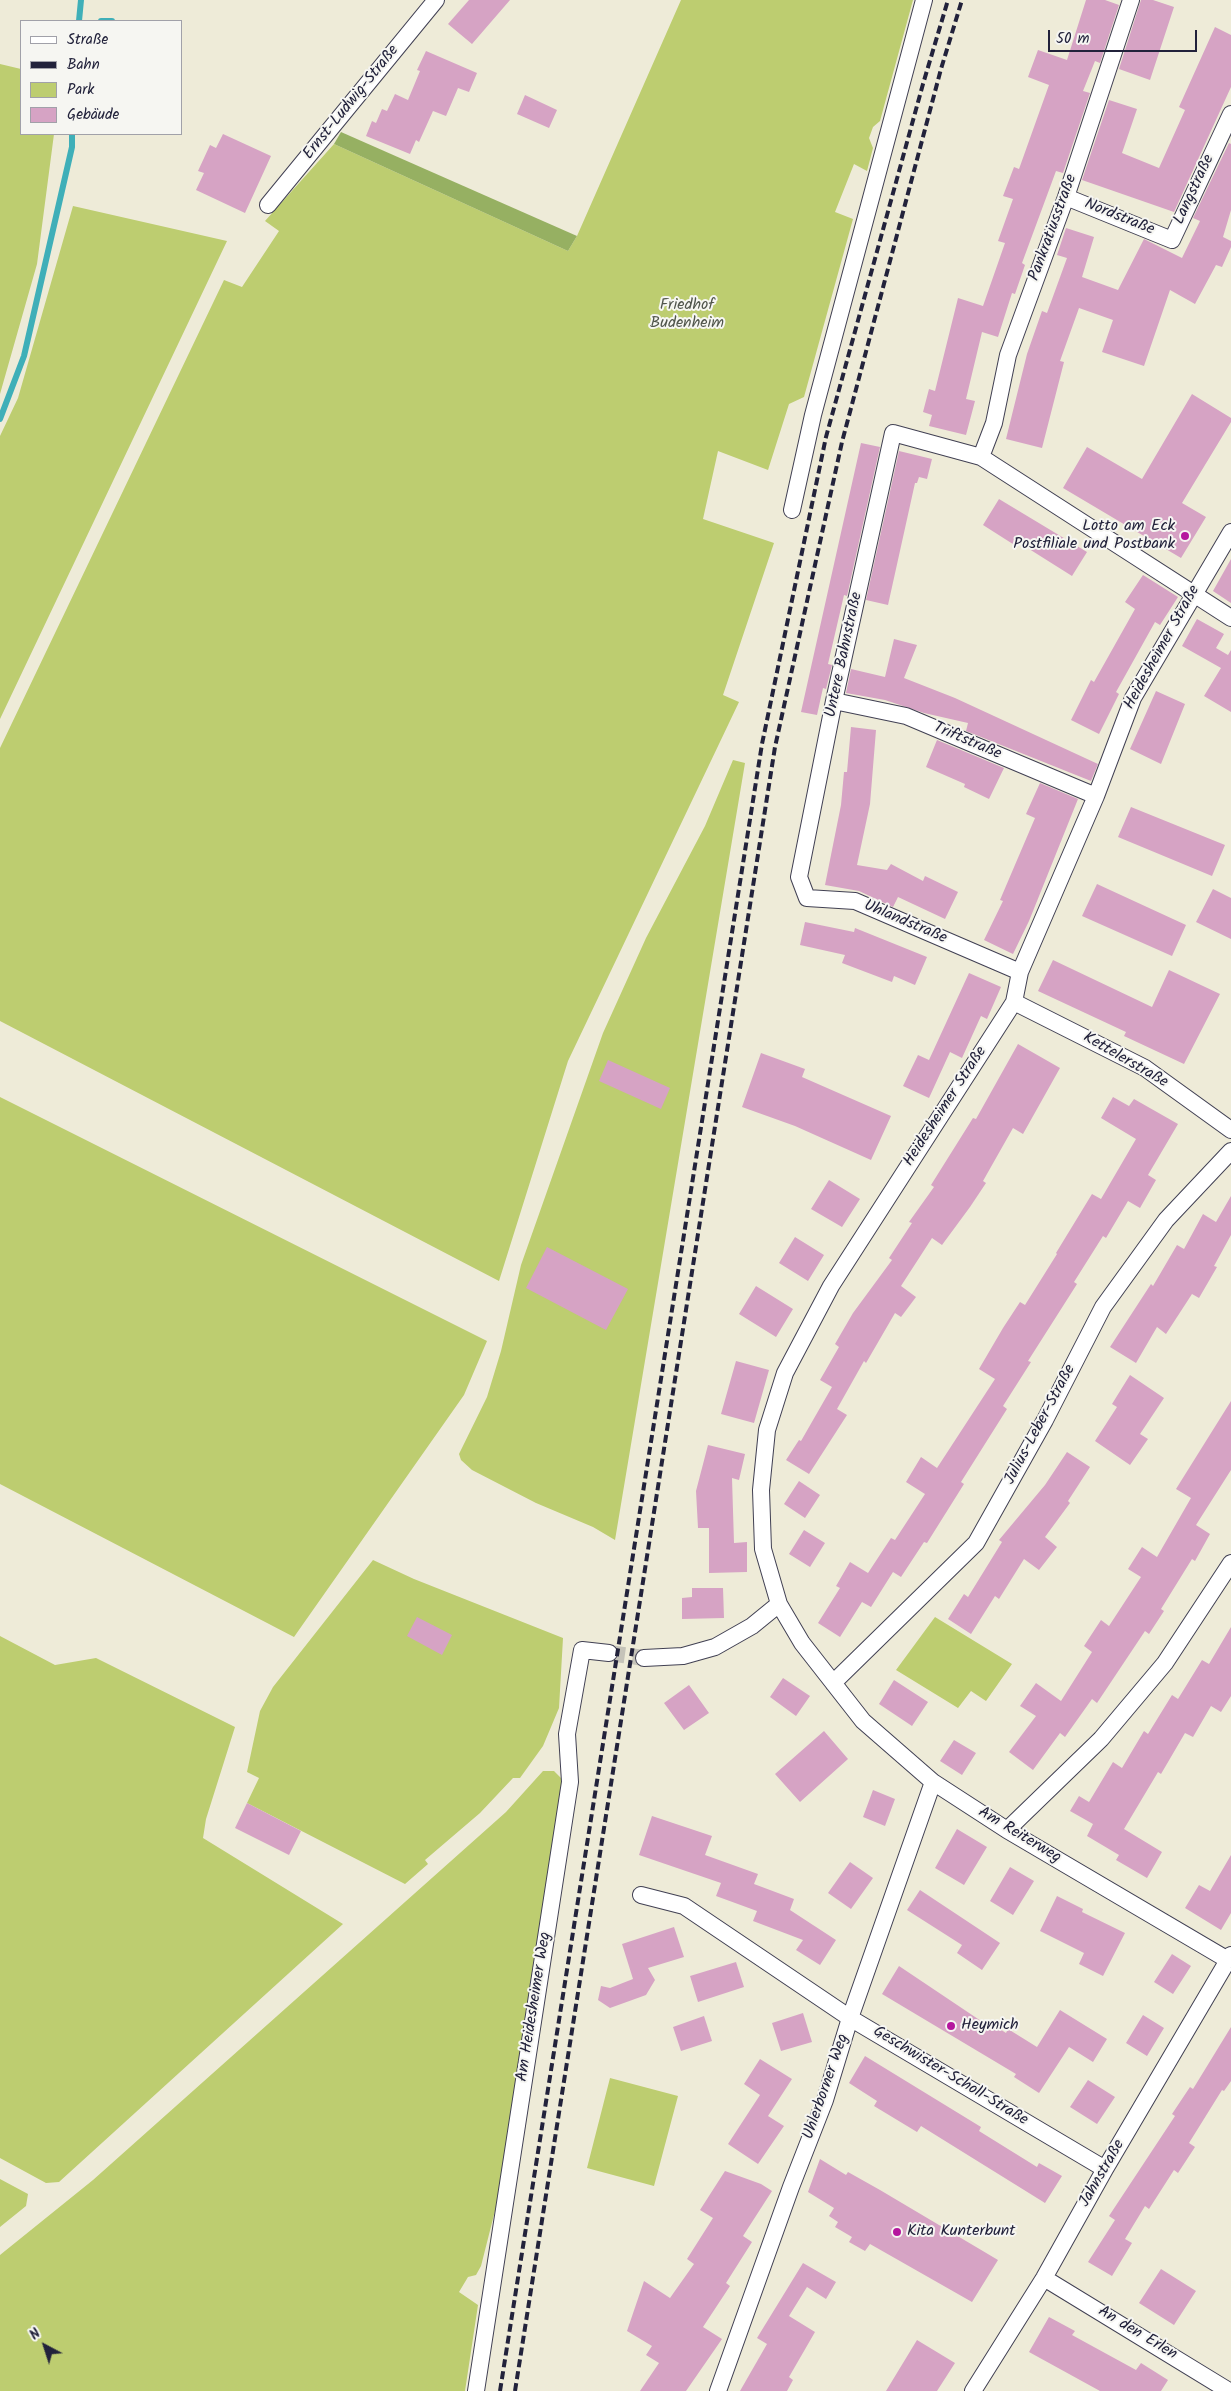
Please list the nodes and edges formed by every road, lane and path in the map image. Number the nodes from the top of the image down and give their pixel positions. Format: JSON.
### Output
{"nodes":[{"id":1,"x":436,"y":0,"type":"edge"},
{"id":2,"x":924,"y":0,"type":"edge"},
{"id":3,"x":1131,"y":0,"type":"edge"},
{"id":4,"x":1231,"y":114,"type":"edge"},
{"id":5,"x":1066,"y":197,"type":"junction"},
{"id":6,"x":268,"y":206,"type":"dead end"},
{"id":7,"x":1172,"y":240,"type":"joint"},
{"id":8,"x":981,"y":457,"type":"junction"},
{"id":9,"x":792,"y":510,"type":"dead end"},
{"id":10,"x":1230,"y":534,"type":"edge"},
{"id":11,"x":1192,"y":594,"type":"junction"},
{"id":12,"x":1231,"y":618,"type":"edge"},
{"id":13,"x":834,"y":701,"type":"junction"},
{"id":14,"x":1096,"y":796,"type":"junction"},
{"id":15,"x":799,"y":877,"type":"joint"},
{"id":16,"x":1020,"y":972,"type":"junction"},
{"id":17,"x":1014,"y":1002,"type":"junction"},
{"id":18,"x":1231,"y":1130,"type":"edge"},
{"id":19,"x":1231,"y":1151,"type":"edge"},
{"id":20,"x":1231,"y":1562,"type":"edge"},
{"id":21,"x":779,"y":1604,"type":"junction"},
{"id":22,"x":609,"y":1652,"type":"tunnel mouth"},
{"id":23,"x":644,"y":1658,"type":"tunnel mouth"},
{"id":24,"x":833,"y":1683,"type":"junction"},
{"id":25,"x":933,"y":1782,"type":"junction"},
{"id":26,"x":1007,"y":1830,"type":"junction"},
{"id":27,"x":641,"y":1895,"type":"dead end"},
{"id":28,"x":1230,"y":1958,"type":"edge"},
{"id":29,"x":850,"y":2018,"type":"junction"},
{"id":30,"x":1105,"y":2169,"type":"junction"},
{"id":31,"x":1044,"y":2278,"type":"junction"},
{"id":32,"x":476,"y":2391,"type":"edge"},
{"id":33,"x":718,"y":2391,"type":"edge"},
{"id":34,"x":973,"y":2391,"type":"edge"},
{"id":35,"x":1229,"y":2391,"type":"edge"}],
"edges":[{"from":1,"to":6,"type":"street","name":"Ernst-Ludwig-Straße"},
{"from":2,"to":9,"type":"street"},
{"from":3,"to":5,"type":"street","name":"Pankratiusstraße"},
{"from":4,"to":7,"type":"street","name":"Langstraße"},
{"from":5,"to":7,"type":"street","name":"Nordstraße"},
{"from":5,"to":8,"type":"street","name":"Pankratiusstraße"},
{"from":8,"to":11,"type":"street"},
{"from":8,"to":13,"type":"street","name":"Untere Bahnstraße"},
{"from":10,"to":11,"type":"street","name":"Heidesheimer Straße"},
{"from":11,"to":12,"type":"street"},
{"from":11,"to":14,"type":"street","name":"Heidesheimer Straße"},
{"from":13,"to":14,"type":"street","name":"Triftstraße"},
{"from":13,"to":15,"type":"street","name":"Untere Bahnstraße"},
{"from":14,"to":16,"type":"street","name":"Heidesheimer Straße"},
{"from":15,"to":16,"type":"street","name":"Uhlandstraße"},
{"from":16,"to":17,"type":"street","name":"Heidesheimer Straße"},
{"from":17,"to":18,"type":"street","name":"Kettelerstraße"},
{"from":17,"to":21,"type":"street","name":"Heidesheimer Straße"},
{"from":19,"to":24,"type":"street","name":"Julius-Leber-Straße"},
{"from":20,"to":26,"type":"street"},
{"from":21,"to":23,"type":"street"},
{"from":21,"to":24,"type":"street","name":"Heidesheimer Straße"},
{"from":22,"to":32,"type":"street","name":"Am Heidesheimer Weg"},
{"from":24,"to":25,"type":"street","name":"Am Reiterweg"},
{"from":25,"to":26,"type":"street","name":"Am Reiterweg"},
{"from":25,"to":29,"type":"street","name":"Uhlerborner Weg"},
{"from":26,"to":28,"type":"street","name":"Am Reiterweg"},
{"from":27,"to":29,"type":"street","name":"Geschwister-Scholl-Straße"},
{"from":28,"to":30,"type":"street","name":"Jahnstraße"},
{"from":29,"to":30,"type":"street","name":"Geschwister-Scholl-Straße"},
{"from":29,"to":33,"type":"street","name":"Uhlerborner Weg"},
{"from":30,"to":31,"type":"street","name":"Jahnstraße"},
{"from":31,"to":34,"type":"street","name":"Jahnstraße"},
{"from":31,"to":35,"type":"street","name":"An den Erlen"}]}
